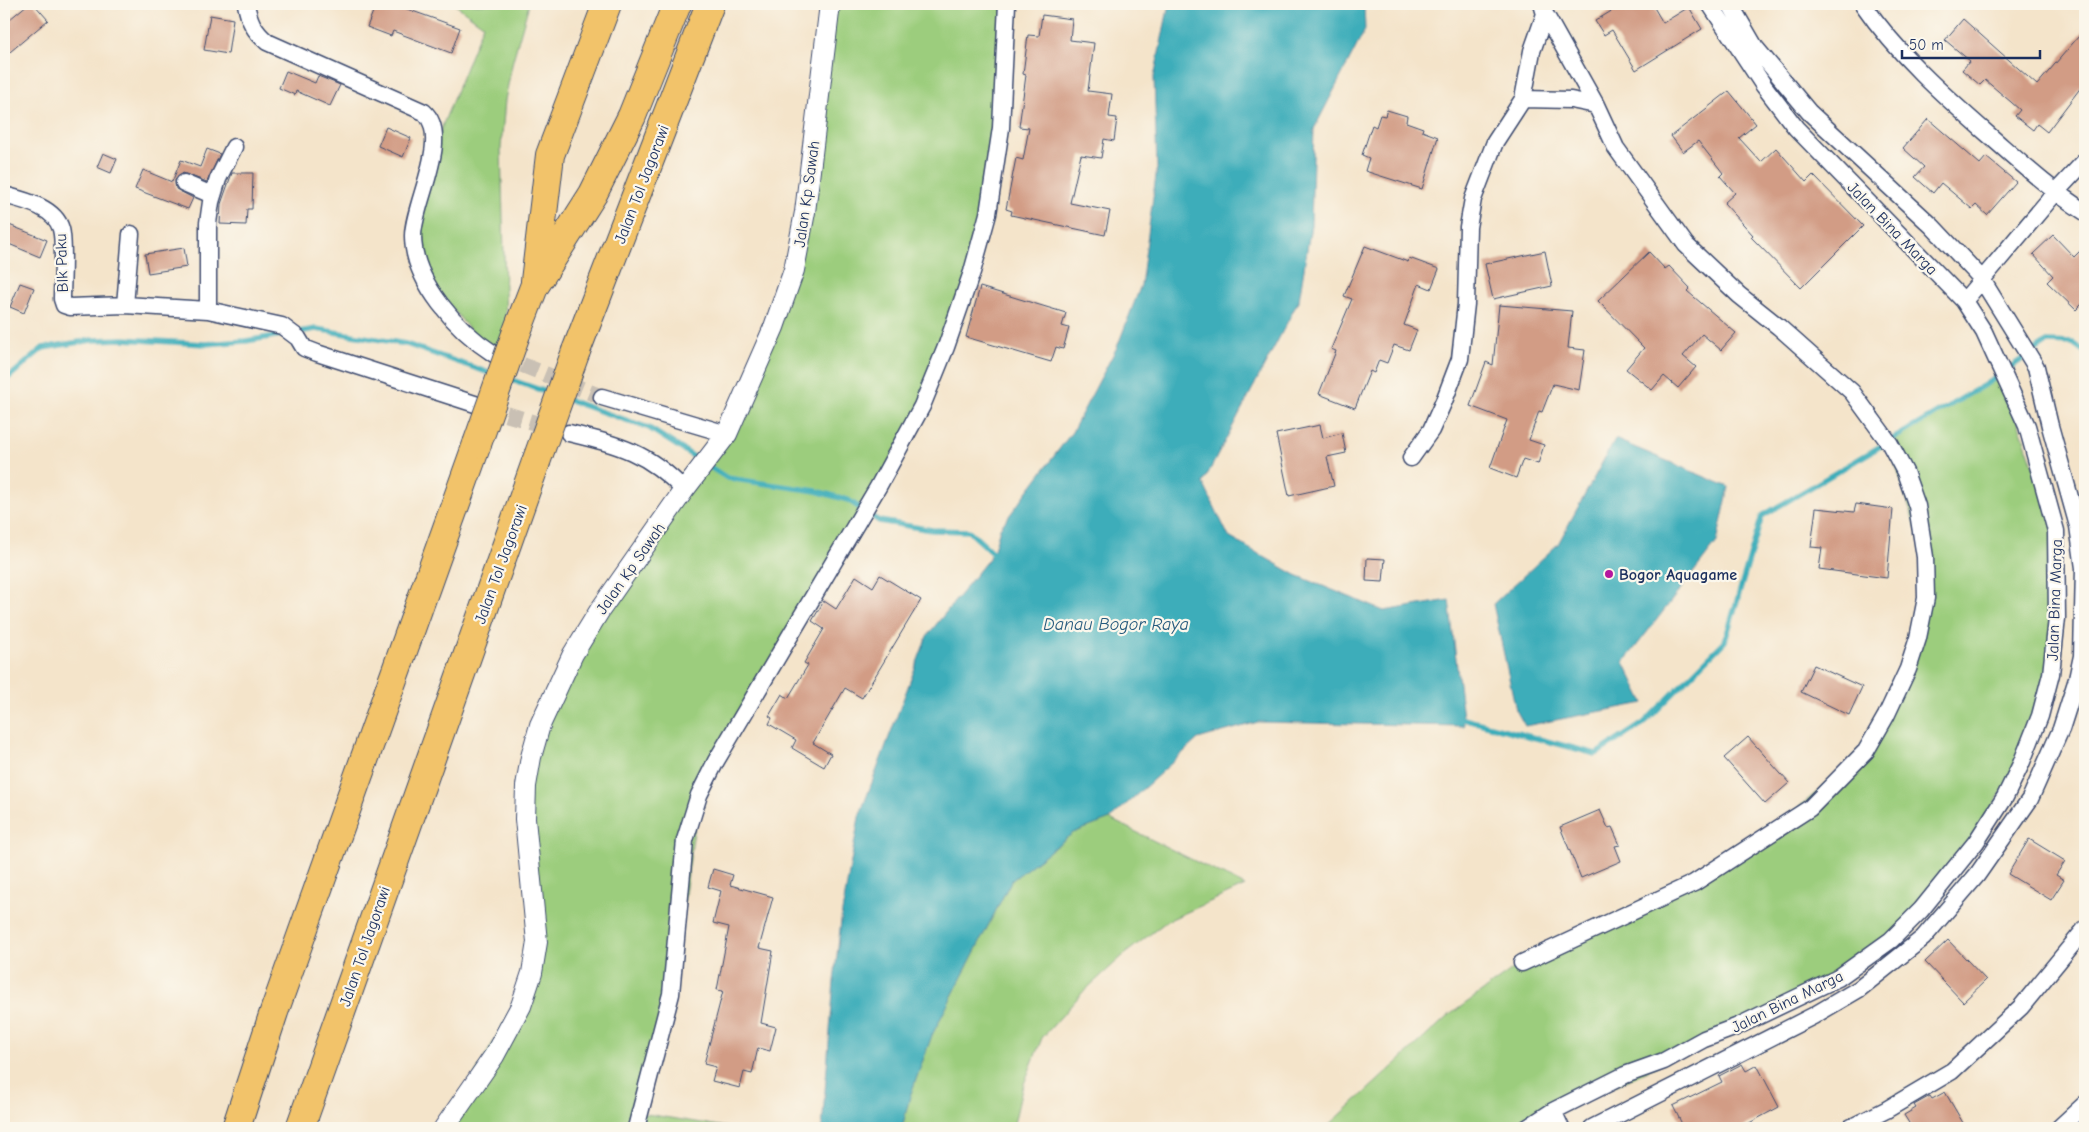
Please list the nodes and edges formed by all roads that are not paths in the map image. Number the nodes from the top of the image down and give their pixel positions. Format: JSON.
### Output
{"nodes":[{"id":1,"x":246,"y":4,"type":"edge"},
{"id":2,"x":606,"y":4,"type":"edge"},
{"id":3,"x":677,"y":4,"type":"edge"},
{"id":4,"x":710,"y":4,"type":"edge"},
{"id":5,"x":830,"y":4,"type":"edge"},
{"id":6,"x":1007,"y":4,"type":"edge"},
{"id":7,"x":1710,"y":4,"type":"edge"},
{"id":8,"x":1730,"y":4,"type":"edge"},
{"id":9,"x":1863,"y":4,"type":"edge"},
{"id":10,"x":1544,"y":9,"type":"edge"},
{"id":11,"x":1523,"y":100,"type":"junction"},
{"id":12,"x":1596,"y":105,"type":"junction"},
{"id":13,"x":234,"y":147,"type":"dead end"},
{"id":14,"x":2085,"y":161,"type":"edge"},
{"id":15,"x":184,"y":183,"type":"dead end"},
{"id":16,"x":2055,"y":193,"type":"junction"},
{"id":17,"x":4,"y":195,"type":"edge"},
{"id":18,"x":212,"y":195,"type":"junction"},
{"id":19,"x":2085,"y":212,"type":"edge"},
{"id":20,"x":131,"y":234,"type":"dead end"},
{"id":21,"x":1981,"y":278,"type":"junction"},
{"id":22,"x":534,"y":287,"type":"junction"},
{"id":23,"x":1964,"y":301,"type":"junction"},
{"id":24,"x":124,"y":305,"type":"junction"},
{"id":25,"x":208,"y":310,"type":"junction"},
{"id":26,"x":494,"y":354,"type":"tunnel mouth"},
{"id":27,"x":602,"y":398,"type":"tunnel mouth"},
{"id":28,"x":475,"y":404,"type":"tunnel mouth"},
{"id":29,"x":569,"y":433,"type":"tunnel mouth"},
{"id":30,"x":725,"y":437,"type":"junction"},
{"id":31,"x":1411,"y":458,"type":"dead end"},
{"id":32,"x":688,"y":486,"type":"junction"},
{"id":33,"x":2082,"y":525,"type":"edge"},
{"id":34,"x":2056,"y":531,"type":"junction"},
{"id":35,"x":2084,"y":656,"type":"edge"},
{"id":36,"x":2085,"y":928,"type":"edge"},
{"id":37,"x":1522,"y":963,"type":"dead end"},
{"id":38,"x":2085,"y":1104,"type":"edge"},
{"id":39,"x":1552,"y":1111,"type":"junction"},
{"id":40,"x":236,"y":1128,"type":"edge"},
{"id":41,"x":300,"y":1128,"type":"edge"},
{"id":42,"x":444,"y":1128,"type":"edge"},
{"id":43,"x":636,"y":1128,"type":"edge"},
{"id":44,"x":1527,"y":1128,"type":"edge"},
{"id":45,"x":1561,"y":1128,"type":"edge"},
{"id":46,"x":1592,"y":1128,"type":"edge"},
{"id":47,"x":1850,"y":1128,"type":"edge"},
{"id":48,"x":2059,"y":1128,"type":"edge"}],
"edges":[{"from":1,"to":26,"type":"street"},
{"from":2,"to":22,"type":"highway"},
{"from":3,"to":22,"type":"highway"},
{"from":4,"to":41,"type":"highway","name":"Jalan Tol Jagorawi","bridge":true},
{"from":5,"to":30,"type":"street","name":"Jalan Kp Sawah"},
{"from":6,"to":43,"type":"street"},
{"from":7,"to":23,"type":"street","name":"Jalan Bina Marga"},
{"from":8,"to":21,"type":"street","name":"Jalan Bina Marga"},
{"from":9,"to":16,"type":"street"},
{"from":10,"to":11,"type":"street"},
{"from":10,"to":12,"type":"street"},
{"from":11,"to":12,"type":"street"},
{"from":11,"to":31,"type":"street"},
{"from":12,"to":37,"type":"street"},
{"from":13,"to":18,"type":"street"},
{"from":14,"to":16,"type":"street"},
{"from":15,"to":18,"type":"street"},
{"from":16,"to":19,"type":"street"},
{"from":16,"to":21,"type":"street"},
{"from":17,"to":24,"type":"street","name":"Blk Paku"},
{"from":18,"to":25,"type":"street"},
{"from":20,"to":24,"type":"street"},
{"from":21,"to":23,"type":"street"},
{"from":21,"to":33,"type":"street","name":"Jalan Bina Marga"},
{"from":22,"to":40,"type":"highway","bridge":true},
{"from":23,"to":34,"type":"street","name":"Jalan Bina Marga"},
{"from":24,"to":25,"type":"street","name":"Blk Paku"},
{"from":25,"to":28,"type":"street","name":"Blk Paku"},
{"from":27,"to":30,"type":"street"},
{"from":29,"to":32,"type":"street"},
{"from":30,"to":32,"type":"street","name":"Jalan Kp Sawah"},
{"from":32,"to":42,"type":"street","name":"Jalan Kp Sawah"},
{"from":33,"to":34,"type":"street"},
{"from":33,"to":35,"type":"street","name":"Jalan Bina Marga"},
{"from":34,"to":39,"type":"street","name":"Jalan Bina Marga"},
{"from":35,"to":46,"type":"street","name":"Jalan Bina Marga"},
{"from":36,"to":47,"type":"street"},
{"from":38,"to":48,"type":"street"},
{"from":39,"to":44,"type":"street","name":"Jalan Bina Marga"},
{"from":39,"to":45,"type":"street"}]}
